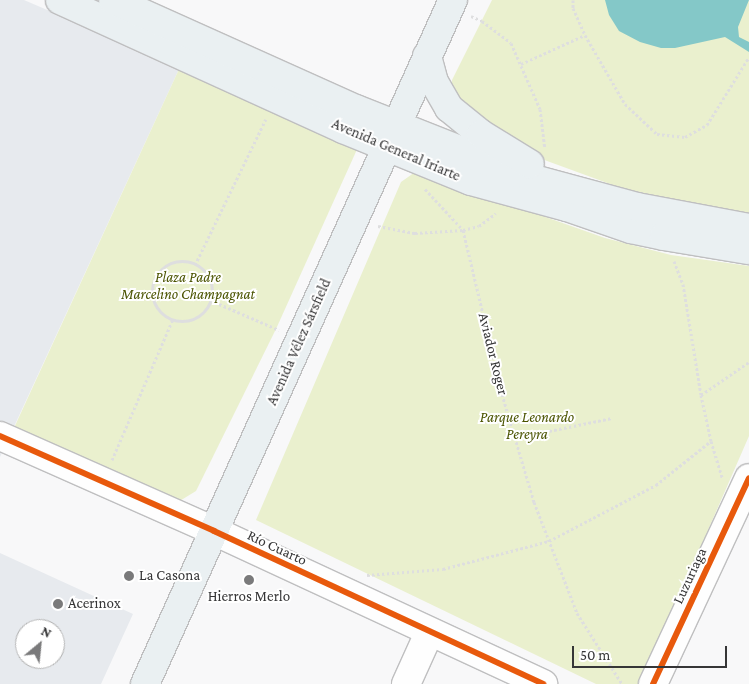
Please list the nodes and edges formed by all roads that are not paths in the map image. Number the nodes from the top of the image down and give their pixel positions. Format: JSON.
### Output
{"nodes":[{"id":1,"x":60,"y":0,"type":"edge"},
{"id":2,"x":113,"y":0,"type":"edge"},
{"id":3,"x":452,"y":3,"type":"edge"},
{"id":4,"x":427,"y":56,"type":"junction"},
{"id":5,"x":391,"y":136,"type":"junction"},
{"id":6,"x":604,"y":199,"type":"junction"},
{"id":7,"x":749,"y":228,"type":"edge"},
{"id":8,"x":749,"y":250,"type":"edge"},
{"id":9,"x":0,"y":436,"type":"edge"},
{"id":10,"x":744,"y":488,"type":"edge"},
{"id":11,"x":214,"y":531,"type":"junction"},
{"id":12,"x":429,"y":633,"type":"junction"},
{"id":13,"x":145,"y":684,"type":"edge"},
{"id":14,"x":406,"y":684,"type":"edge"},
{"id":15,"x":543,"y":684,"type":"edge"},
{"id":16,"x":653,"y":684,"type":"edge"}],
"edges":[{"from":1,"to":5,"type":"main road","name":"Avenida General Iriarte"},
{"from":2,"to":5,"type":"main road","name":"Avenida General Iriarte"},
{"from":3,"to":4,"type":"main road","name":"Avenida Vélez Sársfield"},
{"from":4,"to":5,"type":"main road","name":"Avenida Vélez Sársfield"},
{"from":4,"to":6,"type":"main road"},
{"from":5,"to":6,"type":"main road","name":"Avenida General Iriarte"},
{"from":5,"to":8,"type":"main road","name":"Avenida General Iriarte"},
{"from":5,"to":11,"type":"main road","name":"Avenida Vélez Sársfield"},
{"from":6,"to":7,"type":"main road","name":"Avenida General Iriarte"},
{"from":9,"to":11,"type":"street","name":"Río Cuarto"},
{"from":10,"to":16,"type":"street","name":"Luzuriaga"},
{"from":11,"to":12,"type":"street","name":"Río Cuarto"},
{"from":11,"to":13,"type":"main road","name":"Avenida Vélez Sársfield"},
{"from":12,"to":14,"type":"street"},
{"from":12,"to":15,"type":"street","name":"Río Cuarto"}]}
